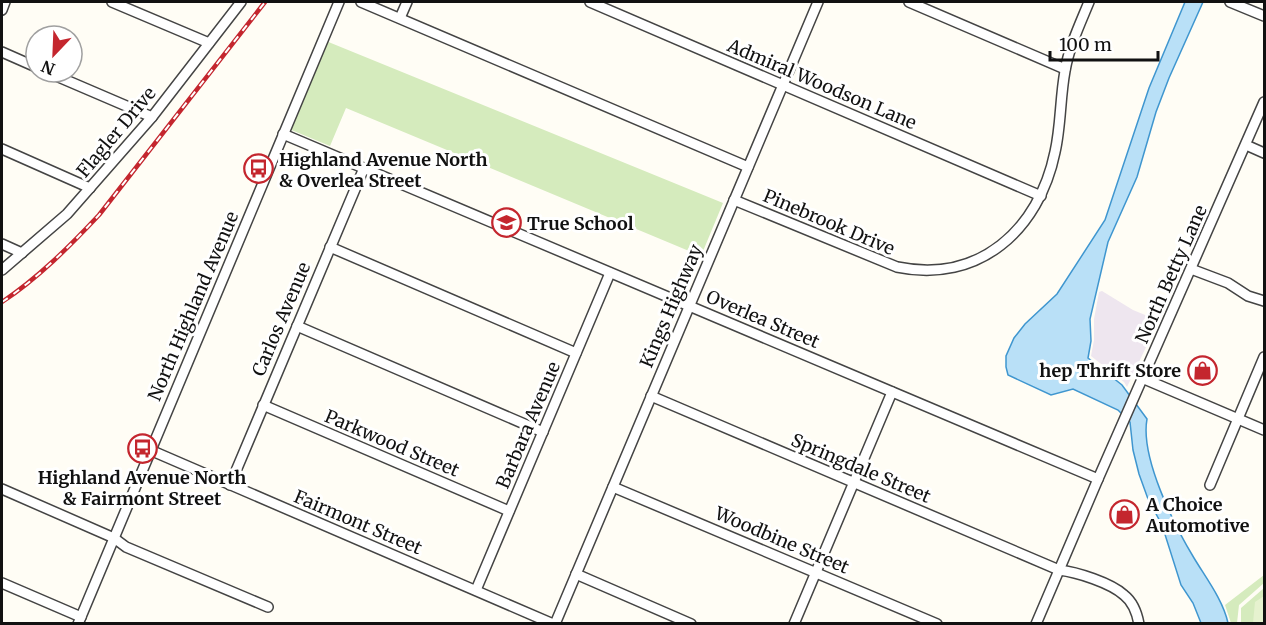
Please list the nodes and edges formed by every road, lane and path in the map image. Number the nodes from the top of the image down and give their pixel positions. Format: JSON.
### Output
{"nodes":[{"id":1,"x":5,"y":2,"type":"edge"},
{"id":2,"x":112,"y":2,"type":"edge"},
{"id":3,"x":241,"y":2,"type":"edge"},
{"id":4,"x":339,"y":2,"type":"edge"},
{"id":5,"x":361,"y":2,"type":"edge"},
{"id":6,"x":407,"y":2,"type":"edge"},
{"id":7,"x":590,"y":2,"type":"edge"},
{"id":8,"x":818,"y":2,"type":"edge"},
{"id":9,"x":909,"y":2,"type":"edge"},
{"id":10,"x":1089,"y":2,"type":"edge"},
{"id":11,"x":1230,"y":2,"type":"edge"},
{"id":12,"x":2,"y":10,"type":"edge"},
{"id":13,"x":1264,"y":16,"type":"edge"},
{"id":14,"x":400,"y":18,"type":"junction"},
{"id":15,"x":209,"y":43,"type":"junction"},
{"id":16,"x":2,"y":52,"type":"edge"},
{"id":17,"x":24,"y":62,"type":"edge"},
{"id":18,"x":1065,"y":69,"type":"junction"},
{"id":19,"x":75,"y":84,"type":"edge"},
{"id":20,"x":782,"y":84,"type":"junction"},
{"id":21,"x":1264,"y":102,"type":"edge"},
{"id":22,"x":152,"y":117,"type":"junction"},
{"id":23,"x":283,"y":134,"type":"junction"},
{"id":24,"x":1246,"y":145,"type":"junction"},
{"id":25,"x":2,"y":149,"type":"edge"},
{"id":26,"x":1264,"y":153,"type":"edge"},
{"id":27,"x":748,"y":167,"type":"junction"},
{"id":28,"x":364,"y":168,"type":"junction"},
{"id":29,"x":90,"y":188,"type":"junction"},
{"id":30,"x":1041,"y":196,"type":"junction"},
{"id":31,"x":734,"y":200,"type":"junction"},
{"id":32,"x":2,"y":244,"type":"edge"},
{"id":33,"x":330,"y":247,"type":"junction"},
{"id":34,"x":22,"y":253,"type":"junction"},
{"id":35,"x":1191,"y":269,"type":"junction"},
{"id":36,"x":2,"y":270,"type":"edge"},
{"id":37,"x":610,"y":273,"type":"junction"},
{"id":38,"x":1264,"y":301,"type":"edge"},
{"id":39,"x":689,"y":306,"type":"junction"},
{"id":40,"x":297,"y":326,"type":"junction"},
{"id":41,"x":576,"y":353,"type":"junction"},
{"id":42,"x":1264,"y":357,"type":"edge"},
{"id":43,"x":1142,"y":378,"type":"junction"},
{"id":44,"x":892,"y":392,"type":"junction"},
{"id":45,"x":651,"y":396,"type":"junction"},
{"id":46,"x":263,"y":405,"type":"junction"},
{"id":47,"x":1238,"y":419,"type":"junction"},
{"id":48,"x":1264,"y":430,"type":"edge"},
{"id":49,"x":543,"y":432,"type":"junction"},
{"id":50,"x":150,"y":450,"type":"junction"},
{"id":51,"x":1098,"y":479,"type":"junction"},
{"id":52,"x":854,"y":483,"type":"junction"},
{"id":53,"x":230,"y":485,"type":"junction"},
{"id":54,"x":1210,"y":485,"type":"dead end"},
{"id":55,"x":614,"y":487,"type":"junction"},
{"id":56,"x":2,"y":489,"type":"edge"},
{"id":57,"x":509,"y":511,"type":"junction"},
{"id":58,"x":114,"y":537,"type":"junction"},
{"id":59,"x":1059,"y":570,"type":"junction"},
{"id":60,"x":817,"y":572,"type":"junction"},
{"id":61,"x":576,"y":574,"type":"junction"},
{"id":62,"x":2,"y":583,"type":"edge"},
{"id":63,"x":476,"y":590,"type":"junction"},
{"id":64,"x":268,"y":607,"type":"dead end"},
{"id":65,"x":79,"y":620,"type":"edge"},
{"id":66,"x":554,"y":624,"type":"edge"},
{"id":67,"x":691,"y":624,"type":"edge"},
{"id":68,"x":794,"y":624,"type":"edge"},
{"id":69,"x":938,"y":624,"type":"edge"},
{"id":70,"x":1036,"y":624,"type":"edge"},
{"id":71,"x":1139,"y":624,"type":"edge"}],
"edges":[{"from":1,"to":12,"type":"street"},
{"from":2,"to":15,"type":"street"},
{"from":3,"to":15,"type":"street","name":"Flagler Drive"},
{"from":4,"to":23,"type":"street","name":"North Highland Avenue"},
{"from":5,"to":14,"type":"street","name":"Pinebrook Drive"},
{"from":6,"to":14,"type":"street"},
{"from":7,"to":20,"type":"street","name":"Admiral Woodson Lane"},
{"from":8,"to":20,"type":"street","name":"Kings Highway"},
{"from":9,"to":18,"type":"street"},
{"from":10,"to":18,"type":"street","name":"Pinebrook Drive"},
{"from":11,"to":13,"type":"street"},
{"from":14,"to":27,"type":"street","name":"Pinebrook Drive"},
{"from":15,"to":22,"type":"street","name":"Flagler Drive"},
{"from":16,"to":17,"type":"street"},
{"from":18,"to":30,"type":"street","name":"Pinebrook Drive"},
{"from":19,"to":22,"type":"street"},
{"from":20,"to":27,"type":"street","name":"Kings Highway"},
{"from":20,"to":30,"type":"street","name":"Admiral Woodson Lane"},
{"from":21,"to":24,"type":"street","name":"North Betty Lane"},
{"from":22,"to":29,"type":"street","name":"Flagler Drive"},
{"from":23,"to":28,"type":"street","name":"Overlea Street"},
{"from":23,"to":50,"type":"street","name":"North Highland Avenue"},
{"from":24,"to":26,"type":"street"},
{"from":24,"to":35,"type":"street","name":"North Betty Lane"},
{"from":25,"to":29,"type":"street"},
{"from":27,"to":31,"type":"street","name":"Kings Highway"},
{"from":28,"to":33,"type":"street","name":"Carlos Avenue"},
{"from":28,"to":37,"type":"street","name":"Overlea Street"},
{"from":29,"to":34,"type":"street","name":"Flagler Drive"},
{"from":30,"to":31,"type":"street","name":"Pinebrook Drive"},
{"from":31,"to":39,"type":"street","name":"Kings Highway"},
{"from":32,"to":34,"type":"street"},
{"from":33,"to":40,"type":"street","name":"Carlos Avenue"},
{"from":33,"to":41,"type":"street"},
{"from":34,"to":36,"type":"street","name":"Flagler Drive"},
{"from":35,"to":38,"type":"street"},
{"from":35,"to":43,"type":"street","name":"North Betty Lane"},
{"from":37,"to":39,"type":"street","name":"Overlea Street"},
{"from":37,"to":41,"type":"street","name":"Barbara Avenue"},
{"from":39,"to":44,"type":"street","name":"Overlea Street"},
{"from":39,"to":45,"type":"street","name":"Kings Highway"},
{"from":40,"to":46,"type":"street","name":"Carlos Avenue"},
{"from":40,"to":49,"type":"street"},
{"from":41,"to":49,"type":"street","name":"Barbara Avenue"},
{"from":42,"to":47,"type":"street"},
{"from":43,"to":47,"type":"street"},
{"from":43,"to":51,"type":"street","name":"North Betty Lane"},
{"from":44,"to":51,"type":"street","name":"Overlea Street"},
{"from":44,"to":52,"type":"street"},
{"from":45,"to":52,"type":"street","name":"Springdale Street"},
{"from":45,"to":55,"type":"street","name":"Kings Highway"},
{"from":46,"to":53,"type":"street","name":"Carlos Avenue"},
{"from":46,"to":57,"type":"street","name":"Parkwood Street"},
{"from":47,"to":48,"type":"street"},
{"from":47,"to":54,"type":"street"},
{"from":49,"to":57,"type":"street","name":"Barbara Avenue"},
{"from":50,"to":53,"type":"street","name":"Fairmont Street"},
{"from":50,"to":58,"type":"street","name":"North Highland Avenue"},
{"from":51,"to":59,"type":"street","name":"North Betty Lane"},
{"from":52,"to":59,"type":"street","name":"Springdale Street"},
{"from":52,"to":60,"type":"street"},
{"from":53,"to":63,"type":"street","name":"Fairmont Street"},
{"from":55,"to":60,"type":"street","name":"Woodbine Street"},
{"from":55,"to":61,"type":"street","name":"Kings Highway"},
{"from":56,"to":58,"type":"street"},
{"from":57,"to":63,"type":"street","name":"Barbara Avenue"},
{"from":58,"to":64,"type":"street"},
{"from":58,"to":65,"type":"street","name":"North Highland Avenue"},
{"from":59,"to":70,"type":"street","name":"North Betty Lane"},
{"from":59,"to":71,"type":"street","name":"Springdale Street"},
{"from":60,"to":68,"type":"street"},
{"from":60,"to":69,"type":"street","name":"Woodbine Street"},
{"from":61,"to":66,"type":"street","name":"Kings Highway"},
{"from":61,"to":67,"type":"street"},
{"from":62,"to":65,"type":"street"},
{"from":63,"to":66,"type":"street","name":"Fairmont Street"}]}
